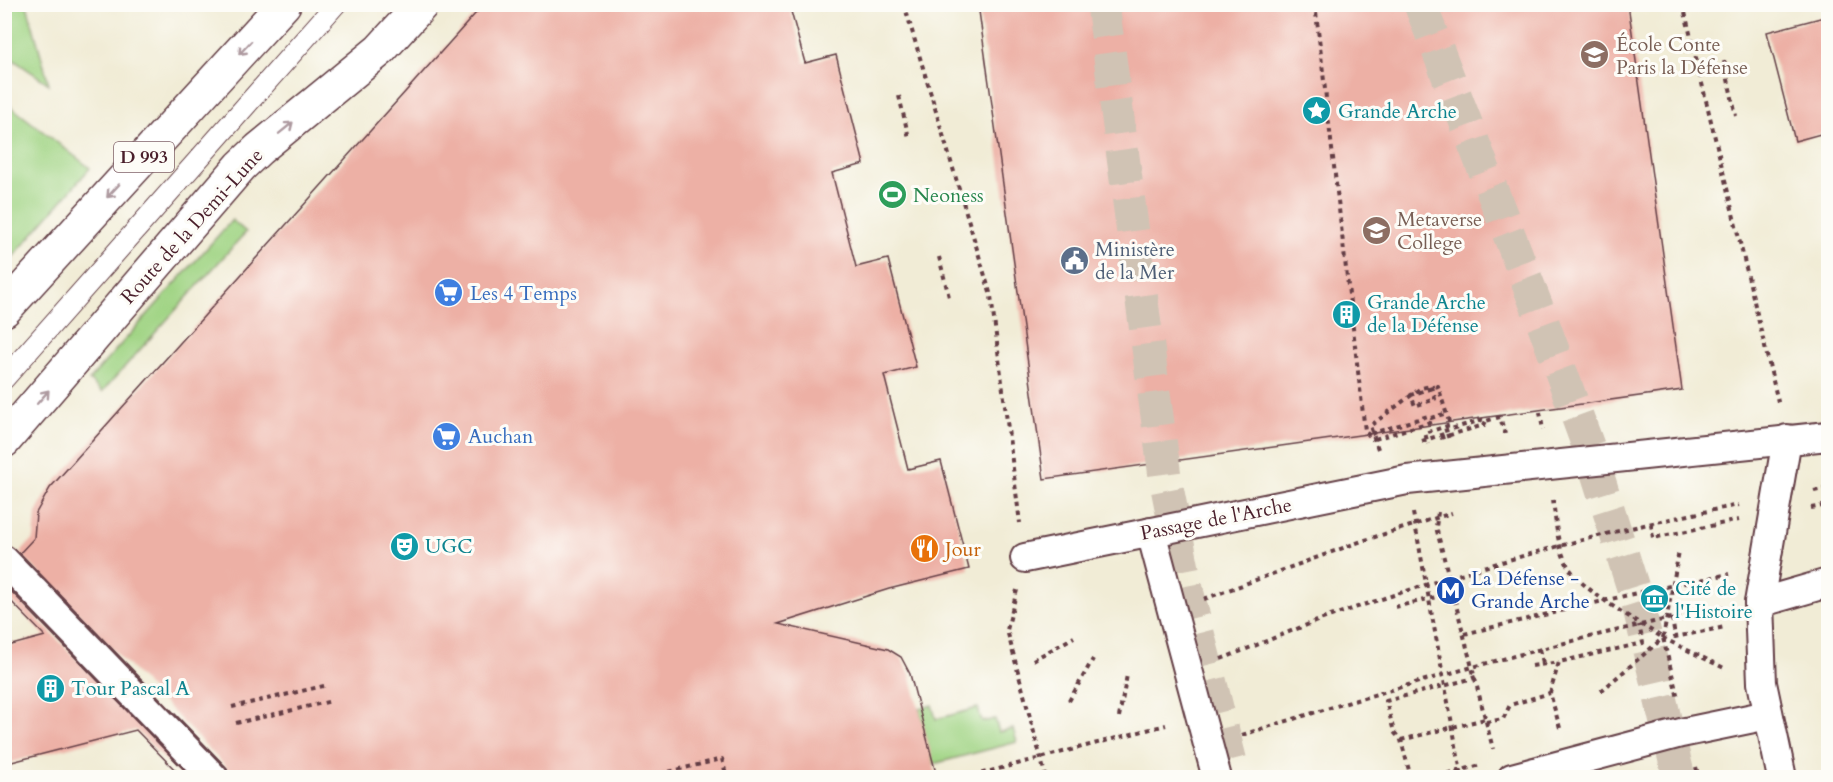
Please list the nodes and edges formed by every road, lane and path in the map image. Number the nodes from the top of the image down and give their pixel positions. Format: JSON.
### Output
{"nodes":[{"id":1,"x":284,"y":4,"type":"edge"},
{"id":2,"x":336,"y":4,"type":"edge"},
{"id":3,"x":422,"y":4,"type":"edge"},
{"id":4,"x":904,"y":4,"type":"edge"},
{"id":5,"x":1316,"y":4,"type":"edge"},
{"id":6,"x":1683,"y":4,"type":"edge"},
{"id":7,"x":1724,"y":61,"type":"dead end"},
{"id":8,"x":899,"y":96,"type":"dead end"},
{"id":9,"x":1736,"y":116,"type":"dead end"},
{"id":10,"x":909,"y":138,"type":"dead end"},
{"id":11,"x":939,"y":257,"type":"dead end"},
{"id":12,"x":950,"y":297,"type":"dead end"},
{"id":13,"x":4,"y":310,"type":"edge"},
{"id":14,"x":4,"y":379,"type":"edge"},
{"id":15,"x":1540,"y":412,"type":"dead end"},
{"id":16,"x":1446,"y":413,"type":"junction"},
{"id":17,"x":1430,"y":418,"type":"junction"},
{"id":18,"x":1503,"y":426,"type":"dead end"},
{"id":19,"x":1365,"y":431,"type":"dead end"},
{"id":20,"x":1544,"y":435,"type":"dead end"},
{"id":21,"x":1828,"y":436,"type":"edge"},
{"id":22,"x":1378,"y":438,"type":"junction"},
{"id":23,"x":1786,"y":439,"type":"junction"},
{"id":24,"x":1417,"y":440,"type":"dead end"},
{"id":25,"x":4,"y":441,"type":"edge"},
{"id":26,"x":1429,"y":449,"type":"dead end"},
{"id":27,"x":1384,"y":452,"type":"dead end"},
{"id":28,"x":1381,"y":457,"type":"dead end"},
{"id":29,"x":1407,"y":480,"type":"junction"},
{"id":30,"x":1828,"y":488,"type":"edge"},
{"id":31,"x":1552,"y":492,"type":"dead end"},
{"id":32,"x":1808,"y":492,"type":"dead end"},
{"id":33,"x":1740,"y":505,"type":"dead end"},
{"id":34,"x":1438,"y":506,"type":"dead end"},
{"id":35,"x":1651,"y":524,"type":"junction"},
{"id":36,"x":1723,"y":524,"type":"dead end"},
{"id":37,"x":1381,"y":528,"type":"dead end"},
{"id":38,"x":1151,"y":532,"type":"junction"},
{"id":39,"x":1383,"y":535,"type":"dead end"},
{"id":40,"x":1678,"y":551,"type":"dead end"},
{"id":41,"x":1025,"y":558,"type":"junction"},
{"id":42,"x":6,"y":560,"type":"edge"},
{"id":43,"x":1734,"y":573,"type":"dead end"},
{"id":44,"x":1828,"y":583,"type":"edge"},
{"id":45,"x":1403,"y":592,"type":"junction"},
{"id":46,"x":1453,"y":593,"type":"junction"},
{"id":47,"x":1759,"y":603,"type":"junction"},
{"id":48,"x":1731,"y":606,"type":"dead end"},
{"id":49,"x":1395,"y":607,"type":"junction"},
{"id":50,"x":1388,"y":609,"type":"dead end"},
{"id":51,"x":1672,"y":618,"type":"junction"},
{"id":52,"x":1639,"y":625,"type":"junction"},
{"id":53,"x":1731,"y":626,"type":"dead end"},
{"id":54,"x":1464,"y":634,"type":"junction"},
{"id":55,"x":1074,"y":638,"type":"dead end"},
{"id":56,"x":1663,"y":638,"type":"junction"},
{"id":57,"x":1540,"y":649,"type":"junction"},
{"id":58,"x":1705,"y":658,"type":"dead end"},
{"id":59,"x":1094,"y":659,"type":"dead end"},
{"id":60,"x":1033,"y":660,"type":"dead end"},
{"id":61,"x":1214,"y":662,"type":"dead end"},
{"id":62,"x":1559,"y":662,"type":"junction"},
{"id":63,"x":1538,"y":665,"type":"junction"},
{"id":64,"x":1532,"y":666,"type":"dead end"},
{"id":65,"x":1471,"y":668,"type":"junction"},
{"id":66,"x":1126,"y":675,"type":"dead end"},
{"id":67,"x":328,"y":685,"type":"dead end"},
{"id":68,"x":1601,"y":691,"type":"dead end"},
{"id":69,"x":1550,"y":693,"type":"junction"},
{"id":70,"x":332,"y":701,"type":"dead end"},
{"id":71,"x":1069,"y":701,"type":"dead end"},
{"id":72,"x":1680,"y":705,"type":"dead end"},
{"id":73,"x":232,"y":707,"type":"dead end"},
{"id":74,"x":1768,"y":715,"type":"junction"},
{"id":75,"x":1200,"y":716,"type":"junction"},
{"id":76,"x":1119,"y":717,"type":"dead end"},
{"id":77,"x":1486,"y":721,"type":"junction"},
{"id":78,"x":236,"y":723,"type":"dead end"},
{"id":79,"x":1242,"y":735,"type":"dead end"},
{"id":80,"x":1563,"y":738,"type":"dead end"},
{"id":81,"x":1401,"y":740,"type":"junction"},
{"id":82,"x":1495,"y":755,"type":"dead end"},
{"id":83,"x":1694,"y":760,"type":"dead end"},
{"id":84,"x":1484,"y":764,"type":"dead end"},
{"id":85,"x":1473,"y":766,"type":"junction"},
{"id":86,"x":1457,"y":771,"type":"junction"},
{"id":87,"x":1442,"y":776,"type":"edge"},
{"id":88,"x":214,"y":777,"type":"edge"},
{"id":89,"x":643,"y":777,"type":"edge"},
{"id":90,"x":727,"y":777,"type":"edge"},
{"id":91,"x":964,"y":777,"type":"edge"},
{"id":92,"x":1046,"y":777,"type":"edge"},
{"id":93,"x":1217,"y":777,"type":"edge"},
{"id":94,"x":1411,"y":777,"type":"edge"},
{"id":95,"x":1430,"y":777,"type":"edge"},
{"id":96,"x":1461,"y":777,"type":"edge"},
{"id":97,"x":1476,"y":777,"type":"edge"},
{"id":98,"x":1512,"y":777,"type":"edge"},
{"id":99,"x":1699,"y":777,"type":"edge"},
{"id":100,"x":1782,"y":777,"type":"edge"}],
"edges":[{"from":1,"to":13,"type":"street","number":"D 993","one_way":true},
{"from":2,"to":14,"type":"lane"},
{"from":25,"to":3,"type":"street","name":"Route de la Demi-Lune","one_way":true},
{"from":4,"to":41,"type":"path"},
{"from":5,"to":19,"type":"path"},
{"from":6,"to":23,"type":"path"},
{"from":7,"to":9,"type":"path"},
{"from":8,"to":10,"type":"path"},
{"from":11,"to":12,"type":"path"},
{"from":15,"to":20,"type":"path"},
{"from":16,"to":17,"type":"path"},
{"from":16,"to":26,"type":"path"},
{"from":16,"to":27,"type":"path"},
{"from":17,"to":22,"type":"path"},
{"from":17,"to":22,"type":"path"},
{"from":18,"to":24,"type":"path"},
{"from":21,"to":23,"type":"street","name":"Passage de l'Arche"},
{"from":22,"to":28,"type":"path"},
{"from":23,"to":29,"type":"street","name":"Passage de l'Arche"},
{"from":23,"to":47,"type":"street"},
{"from":29,"to":38,"type":"street","name":"Passage de l'Arche"},
{"from":29,"to":96,"type":"path"},
{"from":30,"to":32,"type":"path"},
{"from":31,"to":56,"type":"path"},
{"from":33,"to":35,"type":"path"},
{"from":34,"to":46,"type":"path"},
{"from":35,"to":36,"type":"path"},
{"from":35,"to":45,"type":"path"},
{"from":37,"to":39,"type":"path"},
{"from":38,"to":41,"type":"street","name":"Passage de l'Arche"},
{"from":38,"to":75,"type":"street"},
{"from":40,"to":56,"type":"path"},
{"from":41,"to":92,"type":"path"},
{"from":42,"to":88,"type":"street"},
{"from":43,"to":54,"type":"path"},
{"from":44,"to":47,"type":"street"},
{"from":45,"to":49,"type":"path"},
{"from":45,"to":61,"type":"path"},
{"from":46,"to":49,"type":"path"},
{"from":46,"to":54,"type":"path"},
{"from":47,"to":74,"type":"street"},
{"from":48,"to":51,"type":"path"},
{"from":49,"to":50,"type":"path"},
{"from":51,"to":52,"type":"path"},
{"from":51,"to":53,"type":"path"},
{"from":52,"to":57,"type":"path"},
{"from":52,"to":62,"type":"path"},
{"from":54,"to":77,"type":"path"},
{"from":55,"to":60,"type":"path"},
{"from":56,"to":58,"type":"path"},
{"from":56,"to":68,"type":"path"},
{"from":56,"to":72,"type":"path"},
{"from":57,"to":63,"type":"path"},
{"from":57,"to":65,"type":"path"},
{"from":59,"to":71,"type":"path"},
{"from":62,"to":63,"type":"path"},
{"from":62,"to":69,"type":"path"},
{"from":63,"to":64,"type":"path"},
{"from":65,"to":79,"type":"path"},
{"from":65,"to":81,"type":"path"},
{"from":66,"to":76,"type":"path"},
{"from":67,"to":73,"type":"path"},
{"from":69,"to":77,"type":"path"},
{"from":69,"to":80,"type":"path"},
{"from":70,"to":78,"type":"path"},
{"from":74,"to":98,"type":"street"},
{"from":74,"to":100,"type":"street"},
{"from":75,"to":91,"type":"path"},
{"from":75,"to":93,"type":"street"},
{"from":77,"to":81,"type":"path"},
{"from":77,"to":82,"type":"path"},
{"from":81,"to":94,"type":"path"},
{"from":83,"to":99,"type":"path"},
{"from":84,"to":85,"type":"path"},
{"from":85,"to":86,"type":"path"},
{"from":85,"to":97,"type":"path"},
{"from":86,"to":87,"type":"path"},
{"from":86,"to":96,"type":"path"},
{"from":87,"to":95,"type":"path"},
{"from":89,"to":90,"type":"path"}]}
